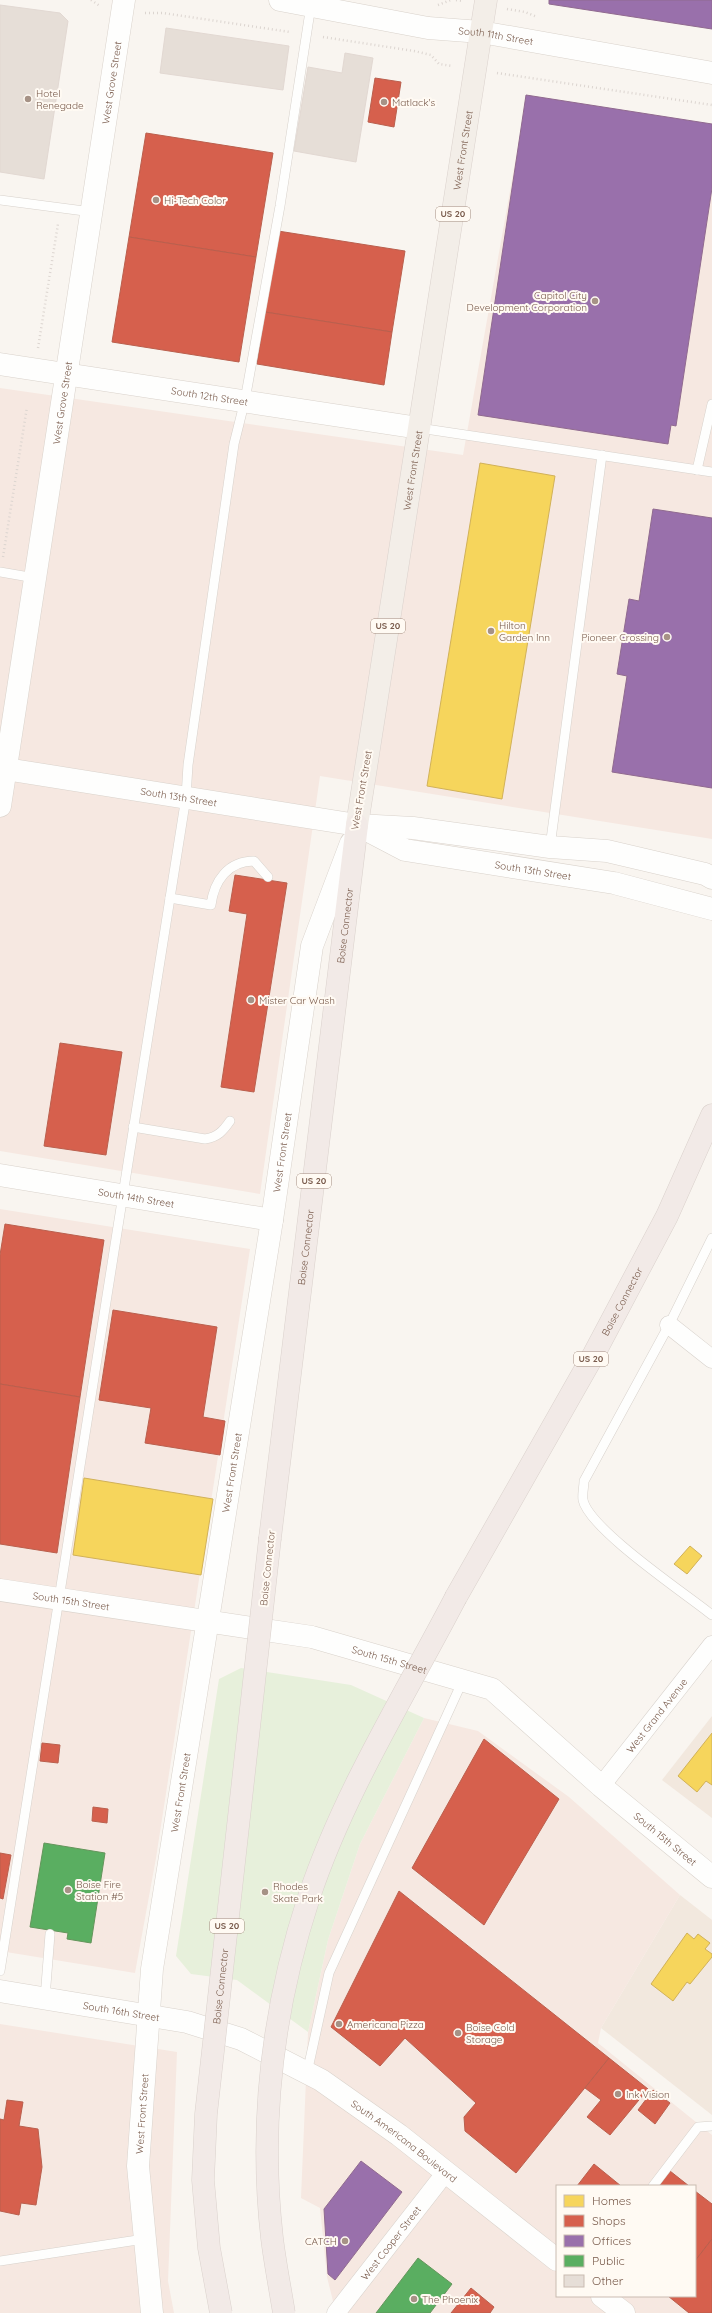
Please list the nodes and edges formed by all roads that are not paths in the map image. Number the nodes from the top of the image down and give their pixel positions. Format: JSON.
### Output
{"nodes":[{"id":1,"x":124,"y":0,"type":"edge"},
{"id":2,"x":280,"y":0,"type":"edge"},
{"id":3,"x":486,"y":0,"type":"edge"},
{"id":4,"x":312,"y":2,"type":"edge"},
{"id":5,"x":481,"y":32,"type":"junction"},
{"id":6,"x":712,"y":73,"type":"edge"},
{"id":7,"x":0,"y":200,"type":"edge"},
{"id":8,"x":92,"y":212,"type":"junction"},
{"id":9,"x":0,"y":364,"type":"edge"},
{"id":10,"x":67,"y":374,"type":"junction"},
{"id":11,"x":245,"y":400,"type":"junction"},
{"id":12,"x":712,"y":404,"type":"edge"},
{"id":13,"x":419,"y":428,"type":"junction"},
{"id":14,"x":602,"y":455,"type":"junction"},
{"id":15,"x":697,"y":470,"type":"junction"},
{"id":16,"x":712,"y":472,"type":"edge"},
{"id":17,"x":0,"y":572,"type":"edge"},
{"id":18,"x":35,"y":578,"type":"junction"},
{"id":19,"x":3,"y":768,"type":"edge"},
{"id":20,"x":186,"y":797,"type":"junction"},
{"id":21,"x":0,"y":806,"type":"edge"},
{"id":22,"x":357,"y":825,"type":"junction"},
{"id":23,"x":550,"y":846,"type":"junction"},
{"id":24,"x":268,"y":877,"type":"dead end"},
{"id":25,"x":712,"y":878,"type":"edge"},
{"id":26,"x":170,"y":898,"type":"junction"},
{"id":27,"x":712,"y":909,"type":"edge"},
{"id":28,"x":712,"y":1115,"type":"edge"},
{"id":29,"x":230,"y":1121,"type":"dead end"},
{"id":30,"x":133,"y":1127,"type":"junction"},
{"id":31,"x":0,"y":1175,"type":"edge"},
{"id":32,"x":123,"y":1195,"type":"junction"},
{"id":33,"x":272,"y":1220,"type":"junction"},
{"id":34,"x":712,"y":1238,"type":"edge"},
{"id":35,"x":669,"y":1325,"type":"junction"},
{"id":36,"x":712,"y":1359,"type":"edge"},
{"id":37,"x":0,"y":1590,"type":"edge"},
{"id":38,"x":59,"y":1599,"type":"junction"},
{"id":39,"x":712,"y":1615,"type":"edge"},
{"id":40,"x":206,"y":1621,"type":"junction"},
{"id":41,"x":712,"y":1645,"type":"edge"},
{"id":42,"x":463,"y":1680,"type":"junction"},
{"id":43,"x":601,"y":1786,"type":"junction"},
{"id":44,"x":712,"y":1877,"type":"edge"},
{"id":45,"x":50,"y":1934,"type":"dead end"},
{"id":46,"x":0,"y":1971,"type":"edge"},
{"id":47,"x":0,"y":1991,"type":"edge"},
{"id":48,"x":44,"y":1998,"type":"junction"},
{"id":49,"x":149,"y":2016,"type":"junction"},
{"id":50,"x":241,"y":2039,"type":"joint"},
{"id":51,"x":307,"y":2073,"type":"junction"},
{"id":52,"x":712,"y":2126,"type":"edge"},
{"id":53,"x":446,"y":2172,"type":"junction"},
{"id":54,"x":654,"y":2185,"type":"edge"},
{"id":55,"x":144,"y":2239,"type":"junction"},
{"id":56,"x":556,"y":2259,"type":"edge"},
{"id":57,"x":0,"y":2261,"type":"edge"},
{"id":58,"x":603,"y":2297,"type":"edge"},
{"id":59,"x":152,"y":2313,"type":"edge"},
{"id":60,"x":220,"y":2313,"type":"edge"},
{"id":61,"x":284,"y":2313,"type":"edge"},
{"id":62,"x":336,"y":2313,"type":"edge"},
{"id":63,"x":624,"y":2313,"type":"edge"}],
"edges":[{"from":1,"to":8,"type":"street","name":"West Grove Street"},
{"from":2,"to":4,"type":"street","name":"South 11th Street"},
{"from":3,"to":5,"type":"main road","name":"West Front Street","number":"US 20"},
{"from":4,"to":5,"type":"street","name":"South 11th Street"},
{"from":4,"to":11,"type":"lane"},
{"from":5,"to":6,"type":"street","name":"South 11th Street"},
{"from":5,"to":13,"type":"main road","name":"West Front Street","number":"US 20"},
{"from":7,"to":8,"type":"lane"},
{"from":8,"to":10,"type":"street","name":"West Grove Street"},
{"from":9,"to":10,"type":"street","name":"South 12th Street"},
{"from":10,"to":11,"type":"street","name":"South 12th Street"},
{"from":10,"to":18,"type":"street","name":"West Grove Street"},
{"from":11,"to":13,"type":"street","name":"South 12th Street"},
{"from":11,"to":20,"type":"lane"},
{"from":12,"to":15,"type":"lane"},
{"from":13,"to":14,"type":"lane"},
{"from":13,"to":22,"type":"main road","name":"West Front Street","number":"US 20"},
{"from":14,"to":15,"type":"lane"},
{"from":14,"to":23,"type":"lane"},
{"from":15,"to":16,"type":"lane"},
{"from":17,"to":18,"type":"lane"},
{"from":18,"to":19,"type":"street","name":"West Grove Street"},
{"from":19,"to":20,"type":"street","name":"South 13th Street"},
{"from":19,"to":21,"type":"street","name":"West Grove Street"},
{"from":20,"to":22,"type":"street","name":"South 13th Street"},
{"from":20,"to":26,"type":"lane"},
{"from":22,"to":23,"type":"street","name":"South 13th Street"},
{"from":22,"to":27,"type":"street","name":"South 13th Street"},
{"from":22,"to":33,"type":"street","name":"West Front Street"},
{"from":22,"to":60,"type":"highway","name":"Boise Connector","number":"US 20","bridge":true},
{"from":23,"to":25,"type":"street","name":"South 13th Street"},
{"from":24,"to":26,"type":"lane"},
{"from":26,"to":30,"type":"lane"},
{"from":28,"to":61,"type":"highway","name":"Boise Connector","number":"US 20","bridge":true},
{"from":29,"to":30,"type":"lane"},
{"from":30,"to":32,"type":"lane"},
{"from":31,"to":32,"type":"street","name":"South 14th Street"},
{"from":32,"to":33,"type":"street","name":"South 14th Street"},
{"from":32,"to":38,"type":"lane"},
{"from":33,"to":40,"type":"street","name":"West Front Street"},
{"from":34,"to":35,"type":"lane"},
{"from":35,"to":36,"type":"street"},
{"from":35,"to":39,"type":"lane"},
{"from":37,"to":38,"type":"street","name":"South 15th Street"},
{"from":38,"to":40,"type":"street","name":"South 15th Street"},
{"from":38,"to":46,"type":"lane"},
{"from":40,"to":42,"type":"street","name":"South 15th Street"},
{"from":40,"to":49,"type":"street","name":"West Front Street"},
{"from":41,"to":43,"type":"street","name":"West Grand Avenue"},
{"from":42,"to":43,"type":"street","name":"South 15th Street"},
{"from":42,"to":51,"type":"lane"},
{"from":43,"to":44,"type":"street","name":"South 15th Street"},
{"from":45,"to":48,"type":"lane"},
{"from":47,"to":48,"type":"street","name":"South 16th Street"},
{"from":48,"to":49,"type":"street","name":"South 16th Street"},
{"from":49,"to":50,"type":"street","name":"South 16th Street"},
{"from":49,"to":55,"type":"street","name":"West Front Street"},
{"from":50,"to":51,"type":"street","name":"South Americana Boulevard"},
{"from":51,"to":53,"type":"street","name":"South Americana Boulevard"},
{"from":52,"to":54,"type":"lane"},
{"from":53,"to":56,"type":"street","name":"South Americana Boulevard"},
{"from":53,"to":62,"type":"street","name":"West Cooper Street"},
{"from":55,"to":57,"type":"lane"},
{"from":55,"to":59,"type":"street","name":"West Front Street"},
{"from":58,"to":63,"type":"street"}]}
